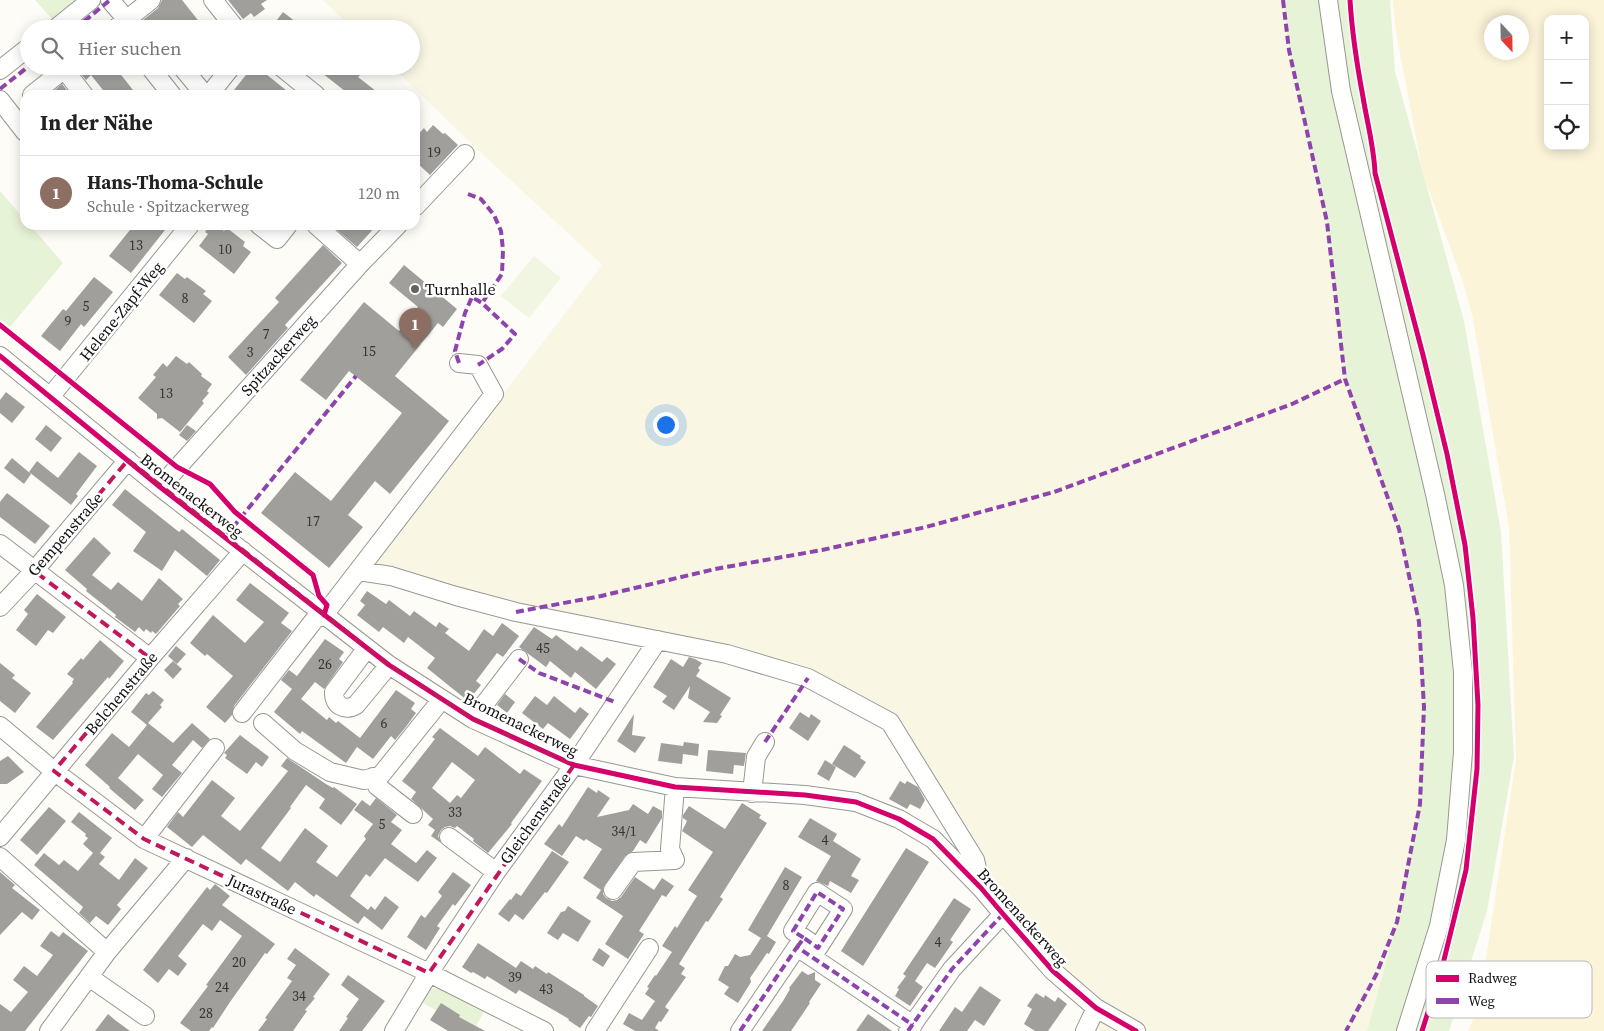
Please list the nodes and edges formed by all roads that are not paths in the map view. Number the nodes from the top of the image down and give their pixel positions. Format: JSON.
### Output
{"nodes":[{"id":1,"x":91,"y":0,"type":"edge"},
{"id":2,"x":110,"y":0,"type":"edge"},
{"id":3,"x":151,"y":0,"type":"edge"},
{"id":4,"x":212,"y":0,"type":"edge"},
{"id":5,"x":1328,"y":0,"type":"edge"},
{"id":6,"x":66,"y":20,"type":"edge"},
{"id":7,"x":122,"y":20,"type":"edge"},
{"id":8,"x":131,"y":20,"type":"edge"},
{"id":9,"x":229,"y":20,"type":"edge"},
{"id":10,"x":20,"y":54,"type":"edge"},
{"id":11,"x":0,"y":70,"type":"edge"},
{"id":12,"x":57,"y":75,"type":"edge"},
{"id":13,"x":71,"y":75,"type":"edge"},
{"id":14,"x":156,"y":75,"type":"edge"},
{"id":15,"x":188,"y":75,"type":"edge"},
{"id":16,"x":225,"y":75,"type":"edge"},
{"id":17,"x":291,"y":75,"type":"edge"},
{"id":18,"x":38,"y":90,"type":"edge"},
{"id":19,"x":81,"y":90,"type":"edge"},
{"id":20,"x":168,"y":90,"type":"edge"},
{"id":21,"x":200,"y":90,"type":"edge"},
{"id":22,"x":213,"y":90,"type":"edge"},
{"id":23,"x":310,"y":90,"type":"edge"},
{"id":24,"x":20,"y":102,"type":"edge"},
{"id":25,"x":3,"y":111,"type":"edge"},
{"id":26,"x":20,"y":127,"type":"edge"},
{"id":27,"x":465,"y":154,"type":"dead end"},
{"id":28,"x":420,"y":202,"type":"edge"},
{"id":29,"x":186,"y":230,"type":"edge"},
{"id":30,"x":265,"y":230,"type":"edge"},
{"id":31,"x":284,"y":230,"type":"edge"},
{"id":32,"x":322,"y":230,"type":"edge"},
{"id":33,"x":393,"y":230,"type":"edge"},
{"id":34,"x":360,"y":264,"type":"junction"},
{"id":35,"x":0,"y":356,"type":"edge"},
{"id":36,"x":459,"y":363,"type":"dead end"},
{"id":37,"x":50,"y":397,"type":"junction"},
{"id":38,"x":128,"y":460,"type":"junction"},
{"id":39,"x":160,"y":487,"type":"junction"},
{"id":40,"x":0,"y":544,"type":"edge"},
{"id":41,"x":243,"y":551,"type":"junction"},
{"id":42,"x":359,"y":570,"type":"junction"},
{"id":43,"x":34,"y":571,"type":"junction"},
{"id":44,"x":0,"y":607,"type":"edge"},
{"id":45,"x":324,"y":615,"type":"junction"},
{"id":46,"x":658,"y":640,"type":"junction"},
{"id":47,"x":367,"y":648,"type":"junction"},
{"id":48,"x":150,"y":658,"type":"junction"},
{"id":49,"x":519,"y":659,"type":"dead end"},
{"id":50,"x":389,"y":665,"type":"junction"},
{"id":51,"x":442,"y":699,"type":"junction"},
{"id":52,"x":242,"y":713,"type":"dead end"},
{"id":53,"x":473,"y":719,"type":"junction"},
{"id":54,"x":262,"y":723,"type":"dead end"},
{"id":55,"x":0,"y":726,"type":"edge"},
{"id":56,"x":765,"y":742,"type":"dead end"},
{"id":57,"x":215,"y":748,"type":"dead end"},
{"id":58,"x":574,"y":765,"type":"junction"},
{"id":59,"x":54,"y":771,"type":"junction"},
{"id":60,"x":373,"y":777,"type":"junction"},
{"id":61,"x":675,"y":787,"type":"junction"},
{"id":62,"x":752,"y":792,"type":"junction"},
{"id":63,"x":413,"y":814,"type":"dead end"},
{"id":64,"x":0,"y":837,"type":"edge"},
{"id":65,"x":449,"y":837,"type":"dead end"},
{"id":66,"x":144,"y":839,"type":"junction"},
{"id":67,"x":0,"y":857,"type":"edge"},
{"id":68,"x":186,"y":858,"type":"junction"},
{"id":69,"x":496,"y":872,"type":"junction"},
{"id":70,"x":981,"y":888,"type":"junction"},
{"id":71,"x":613,"y":890,"type":"dead end"},
{"id":72,"x":1003,"y":914,"type":"junction"},
{"id":73,"x":649,"y":948,"type":"dead end"},
{"id":74,"x":107,"y":952,"type":"junction"},
{"id":75,"x":1427,"y":961,"type":"edge"},
{"id":76,"x":1426,"y":965,"type":"edge"},
{"id":77,"x":429,"y":973,"type":"junction"},
{"id":78,"x":89,"y":977,"type":"junction"},
{"id":79,"x":1096,"y":1008,"type":"junction"},
{"id":80,"x":145,"y":1016,"type":"dead end"},
{"id":81,"x":910,"y":1028,"type":"edge"},
{"id":82,"x":49,"y":1031,"type":"edge"},
{"id":83,"x":394,"y":1031,"type":"edge"},
{"id":84,"x":544,"y":1031,"type":"edge"},
{"id":85,"x":596,"y":1031,"type":"edge"},
{"id":86,"x":740,"y":1031,"type":"edge"},
{"id":87,"x":1085,"y":1031,"type":"edge"},
{"id":88,"x":1136,"y":1031,"type":"edge"},
{"id":89,"x":1406,"y":1031,"type":"edge"}],
"edges":[{"from":1,"to":6,"type":"street"},
{"from":2,"to":7,"type":"street"},
{"from":3,"to":8,"type":"street"},
{"from":4,"to":9,"type":"street"},
{"from":5,"to":75,"type":"street"},
{"from":10,"to":11,"type":"street"},
{"from":12,"to":18,"type":"street"},
{"from":13,"to":19,"type":"street"},
{"from":14,"to":20,"type":"street"},
{"from":15,"to":21,"type":"street"},
{"from":16,"to":22,"type":"street"},
{"from":17,"to":23,"type":"street"},
{"from":24,"to":25,"type":"street"},
{"from":25,"to":26,"type":"street"},
{"from":27,"to":28,"type":"street"},
{"from":29,"to":37,"type":"street","name":"Helene-Zapf-Weg"},
{"from":30,"to":31,"type":"street"},
{"from":32,"to":34,"type":"street"},
{"from":33,"to":34,"type":"street","name":"Spitzackerweg"},
{"from":34,"to":39,"type":"street","name":"Spitzackerweg"},
{"from":35,"to":37,"type":"street","name":"Bromenackerweg"},
{"from":36,"to":42,"type":"street"},
{"from":37,"to":38,"type":"street","name":"Bromenackerweg"},
{"from":38,"to":39,"type":"street","name":"Bromenackerweg"},
{"from":38,"to":43,"type":"street","name":"Gempenstraße"},
{"from":39,"to":41,"type":"street","name":"Bromenackerweg"},
{"from":40,"to":43,"type":"street"},
{"from":41,"to":45,"type":"street","name":"Bromenackerweg"},
{"from":41,"to":48,"type":"street","name":"Belchenstraße"},
{"from":42,"to":45,"type":"street"},
{"from":42,"to":46,"type":"street"},
{"from":43,"to":44,"type":"street","name":"Gempenstraße"},
{"from":43,"to":48,"type":"street"},
{"from":45,"to":47,"type":"street","name":"Bromenackerweg"},
{"from":45,"to":52,"type":"street"},
{"from":46,"to":58,"type":"street","name":"Gleichenstraße"},
{"from":46,"to":70,"type":"street"},
{"from":47,"to":50,"type":"street","name":"Bromenackerweg"},
{"from":47,"to":50,"type":"street"},
{"from":48,"to":59,"type":"street","name":"Belchenstraße"},
{"from":49,"to":53,"type":"street"},
{"from":50,"to":51,"type":"street","name":"Bromenackerweg"},
{"from":51,"to":53,"type":"street","name":"Bromenackerweg"},
{"from":51,"to":60,"type":"street"},
{"from":53,"to":58,"type":"street","name":"Bromenackerweg"},
{"from":54,"to":60,"type":"street"},
{"from":55,"to":59,"type":"street","name":"Jurastraße"},
{"from":56,"to":62,"type":"street"},
{"from":57,"to":66,"type":"street"},
{"from":58,"to":61,"type":"street","name":"Bromenackerweg"},
{"from":58,"to":69,"type":"street","name":"Gleichenstraße"},
{"from":59,"to":64,"type":"street","name":"Belchenstraße"},
{"from":59,"to":66,"type":"street","name":"Jurastraße"},
{"from":60,"to":63,"type":"street"},
{"from":61,"to":62,"type":"street","name":"Bromenackerweg"},
{"from":61,"to":71,"type":"street"},
{"from":62,"to":70,"type":"street","name":"Bromenackerweg"},
{"from":65,"to":69,"type":"street","name":"Gleichenstraße"},
{"from":66,"to":68,"type":"street","name":"Jurastraße"},
{"from":67,"to":74,"type":"street"},
{"from":68,"to":74,"type":"street"},
{"from":68,"to":77,"type":"street","name":"Jurastraße"},
{"from":69,"to":77,"type":"street","name":"Gleichenstraße"},
{"from":70,"to":72,"type":"street","name":"Bromenackerweg"},
{"from":72,"to":79,"type":"street","name":"Bromenackerweg"},
{"from":72,"to":81,"type":"street"},
{"from":73,"to":85,"type":"street"},
{"from":74,"to":78,"type":"street"},
{"from":76,"to":89,"type":"street"},
{"from":77,"to":83,"type":"street","name":"Gleichenstraße"},
{"from":77,"to":84,"type":"street","name":"Jurastraße"},
{"from":78,"to":80,"type":"street"},
{"from":78,"to":82,"type":"street"},
{"from":79,"to":87,"type":"street"},
{"from":79,"to":88,"type":"street","name":"Bromenackerweg"},
{"from":81,"to":86,"type":"street"}]}
